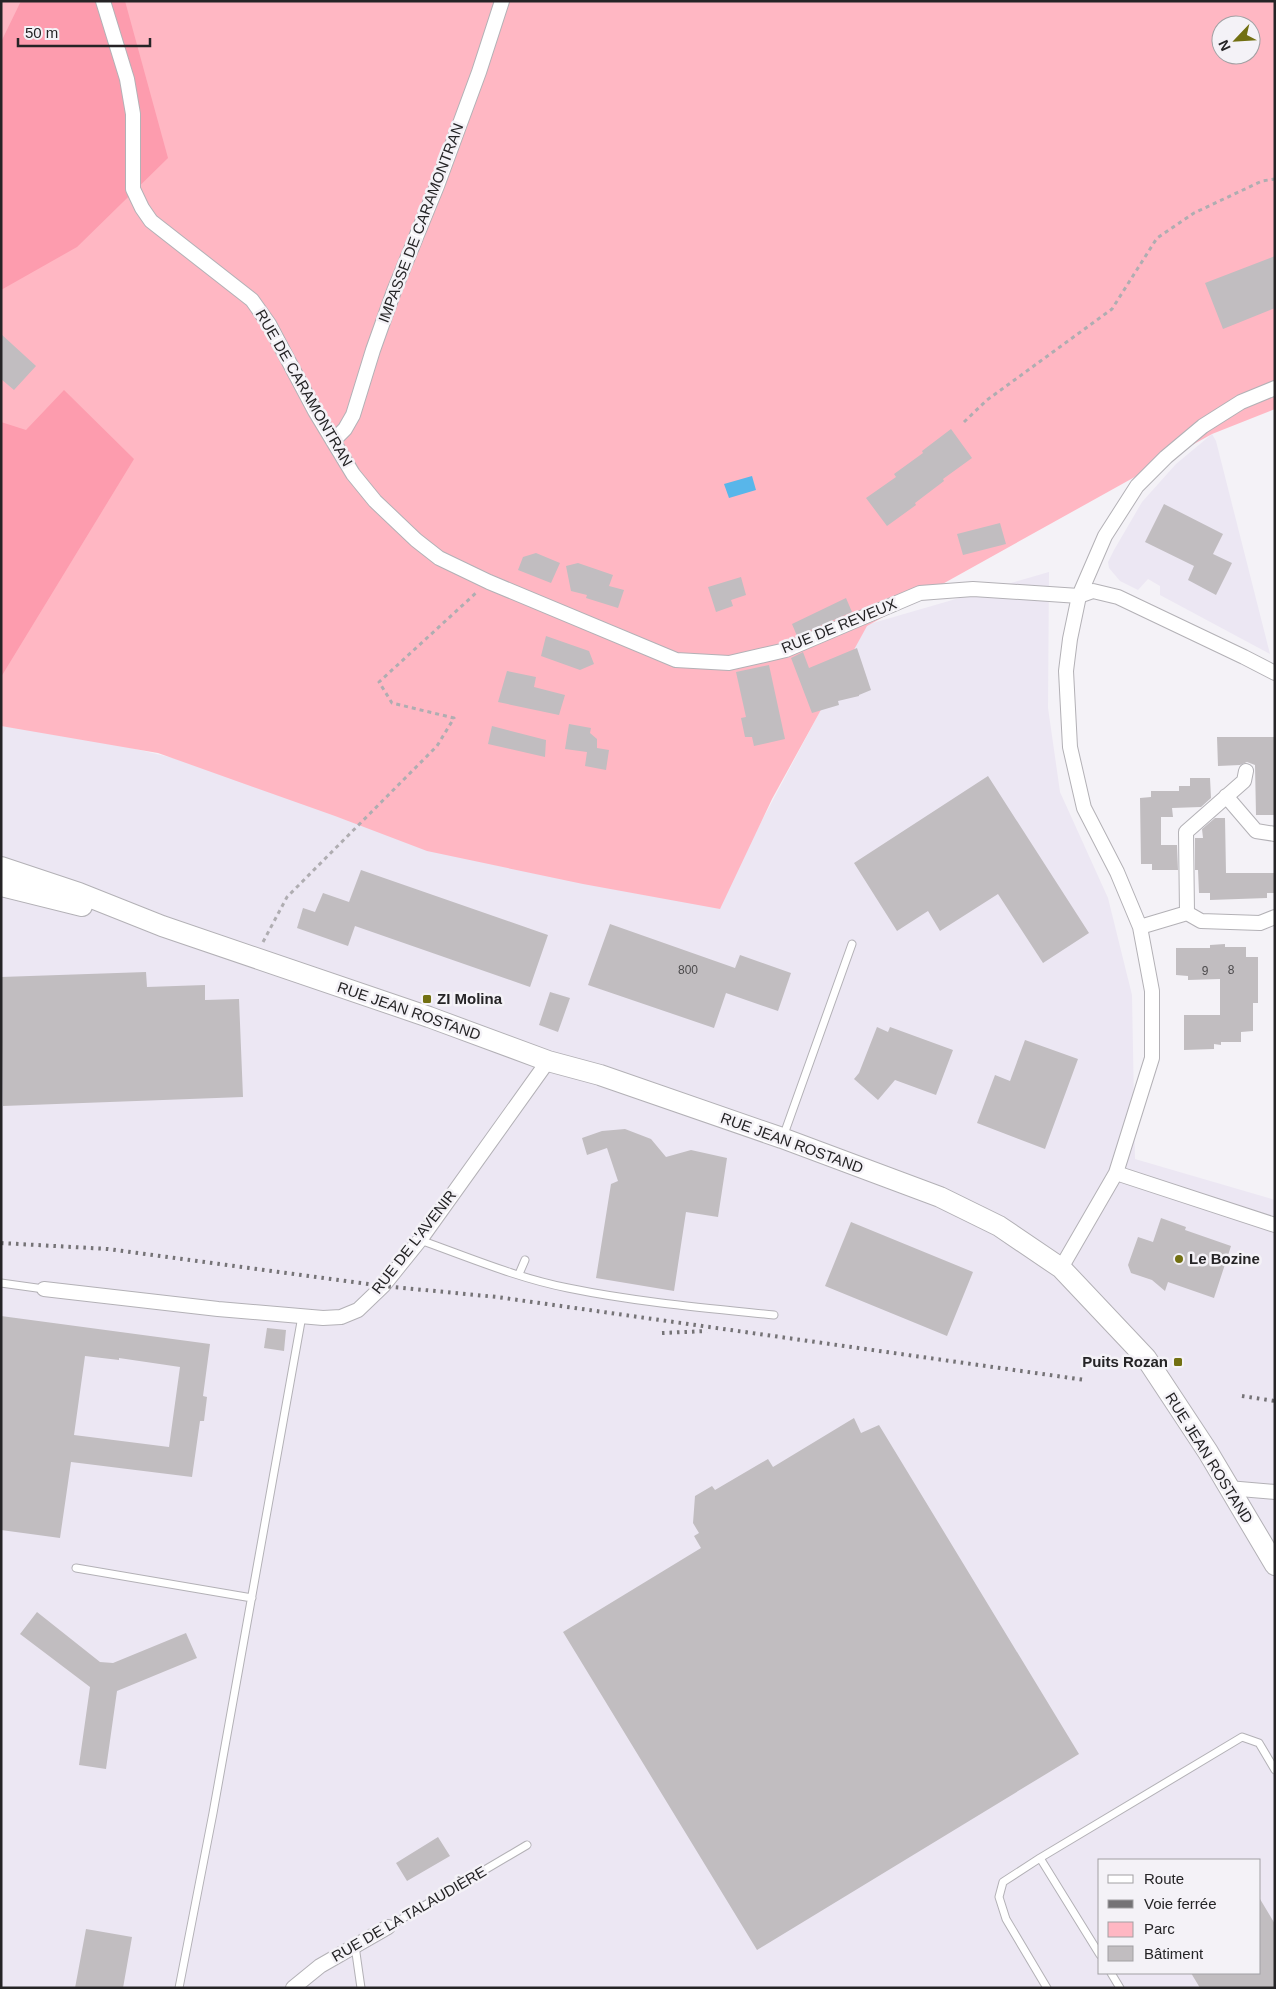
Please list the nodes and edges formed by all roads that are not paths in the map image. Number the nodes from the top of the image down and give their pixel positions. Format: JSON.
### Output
{"nodes":[{"id":1,"x":103,"y":1,"type":"edge"},
{"id":2,"x":502,"y":1,"type":"edge"},
{"id":3,"x":1275,"y":388,"type":"edge"},
{"id":4,"x":333,"y":441,"type":"junction"},
{"id":5,"x":439,"y":558,"type":"joint"},
{"id":6,"x":1079,"y":596,"type":"junction"},
{"id":7,"x":1275,"y":673,"type":"edge"},
{"id":8,"x":1246,"y":771,"type":"dead end"},
{"id":9,"x":1226,"y":796,"type":"junction"},
{"id":10,"x":1275,"y":834,"type":"edge"},
{"id":11,"x":1,"y":867,"type":"edge"},
{"id":12,"x":1,"y":886,"type":"edge"},
{"id":13,"x":1186,"y":913,"type":"junction"},
{"id":14,"x":1275,"y":917,"type":"edge"},
{"id":15,"x":162,"y":926,"type":"junction"},
{"id":16,"x":1140,"y":927,"type":"junction"},
{"id":17,"x":852,"y":944,"type":"dead end"},
{"id":18,"x":548,"y":1061,"type":"junction"},
{"id":19,"x":782,"y":1138,"type":"junction"},
{"id":20,"x":1116,"y":1173,"type":"junction"},
{"id":21,"x":1275,"y":1225,"type":"edge"},
{"id":22,"x":420,"y":1240,"type":"junction"},
{"id":23,"x":525,"y":1260,"type":"dead end"},
{"id":24,"x":1061,"y":1268,"type":"junction"},
{"id":25,"x":519,"y":1274,"type":"junction"},
{"id":26,"x":1,"y":1283,"type":"edge"},
{"id":27,"x":44,"y":1288,"type":"joint"},
{"id":28,"x":774,"y":1315,"type":"dead end"},
{"id":29,"x":302,"y":1316,"type":"junction"},
{"id":30,"x":1228,"y":1488,"type":"junction"},
{"id":31,"x":1275,"y":1492,"type":"edge"},
{"id":32,"x":1275,"y":1565,"type":"edge"},
{"id":33,"x":76,"y":1568,"type":"dead end"},
{"id":34,"x":252,"y":1598,"type":"junction"},
{"id":35,"x":1275,"y":1770,"type":"edge"},
{"id":36,"x":527,"y":1845,"type":"dead end"},
{"id":37,"x":1040,"y":1858,"type":"junction"},
{"id":38,"x":388,"y":1927,"type":"joint"},
{"id":39,"x":356,"y":1946,"type":"junction"},
{"id":40,"x":1098,"y":1952,"type":"edge"},
{"id":41,"x":1112,"y":1974,"type":"edge"},
{"id":42,"x":179,"y":1988,"type":"edge"},
{"id":43,"x":293,"y":1988,"type":"edge"},
{"id":44,"x":361,"y":1988,"type":"edge"},
{"id":45,"x":1047,"y":1988,"type":"edge"},
{"id":46,"x":1120,"y":1988,"type":"edge"}],
"edges":[{"from":1,"to":4,"type":"street","name":"RUE DE CARAMONTRAN"},
{"from":2,"to":4,"type":"street","name":"IMPASSE DE CARAMONTRAN"},
{"from":3,"to":6,"type":"street"},
{"from":4,"to":5,"type":"street","name":"RUE DE CARAMONTRAN"},
{"from":5,"to":6,"type":"street","name":"RUE DE REVEUX"},
{"from":6,"to":7,"type":"street","name":"RUE DE REVEUX"},
{"from":6,"to":16,"type":"street"},
{"from":8,"to":9,"type":"street"},
{"from":9,"to":10,"type":"street"},
{"from":9,"to":13,"type":"street"},
{"from":11,"to":15,"type":"main road","name":"RUE JEAN ROSTAND"},
{"from":12,"to":15,"type":"main road","name":"RUE JEAN ROSTAND"},
{"from":13,"to":14,"type":"street"},
{"from":13,"to":16,"type":"street"},
{"from":15,"to":18,"type":"main road","name":"RUE JEAN ROSTAND"},
{"from":16,"to":20,"type":"street"},
{"from":17,"to":19,"type":"lane"},
{"from":18,"to":19,"type":"main road","name":"RUE JEAN ROSTAND"},
{"from":18,"to":22,"type":"street","name":"RUE DE L'AVENIR"},
{"from":19,"to":24,"type":"main road","name":"RUE JEAN ROSTAND"},
{"from":20,"to":21,"type":"street"},
{"from":20,"to":24,"type":"street"},
{"from":22,"to":25,"type":"lane"},
{"from":22,"to":29,"type":"street","name":"RUE DE L'AVENIR"},
{"from":23,"to":25,"type":"lane"},
{"from":24,"to":30,"type":"main road","name":"RUE JEAN ROSTAND"},
{"from":25,"to":28,"type":"lane"},
{"from":26,"to":27,"type":"lane"},
{"from":27,"to":29,"type":"street","name":"RUE DE L'AVENIR"},
{"from":29,"to":34,"type":"lane"},
{"from":30,"to":31,"type":"street"},
{"from":30,"to":32,"type":"main road","name":"RUE JEAN ROSTAND"},
{"from":33,"to":34,"type":"lane"},
{"from":34,"to":42,"type":"lane"},
{"from":35,"to":37,"type":"lane"},
{"from":36,"to":38,"type":"lane","name":"RUE DE LA TALAUDIÈRE"},
{"from":37,"to":40,"type":"lane"},
{"from":37,"to":45,"type":"lane"},
{"from":38,"to":39,"type":"street","name":"RUE DE LA TALAUDIÈRE"},
{"from":39,"to":43,"type":"street","name":"RUE DE LA TALAUDIÈRE"},
{"from":39,"to":44,"type":"lane"},
{"from":41,"to":46,"type":"lane"}]}
